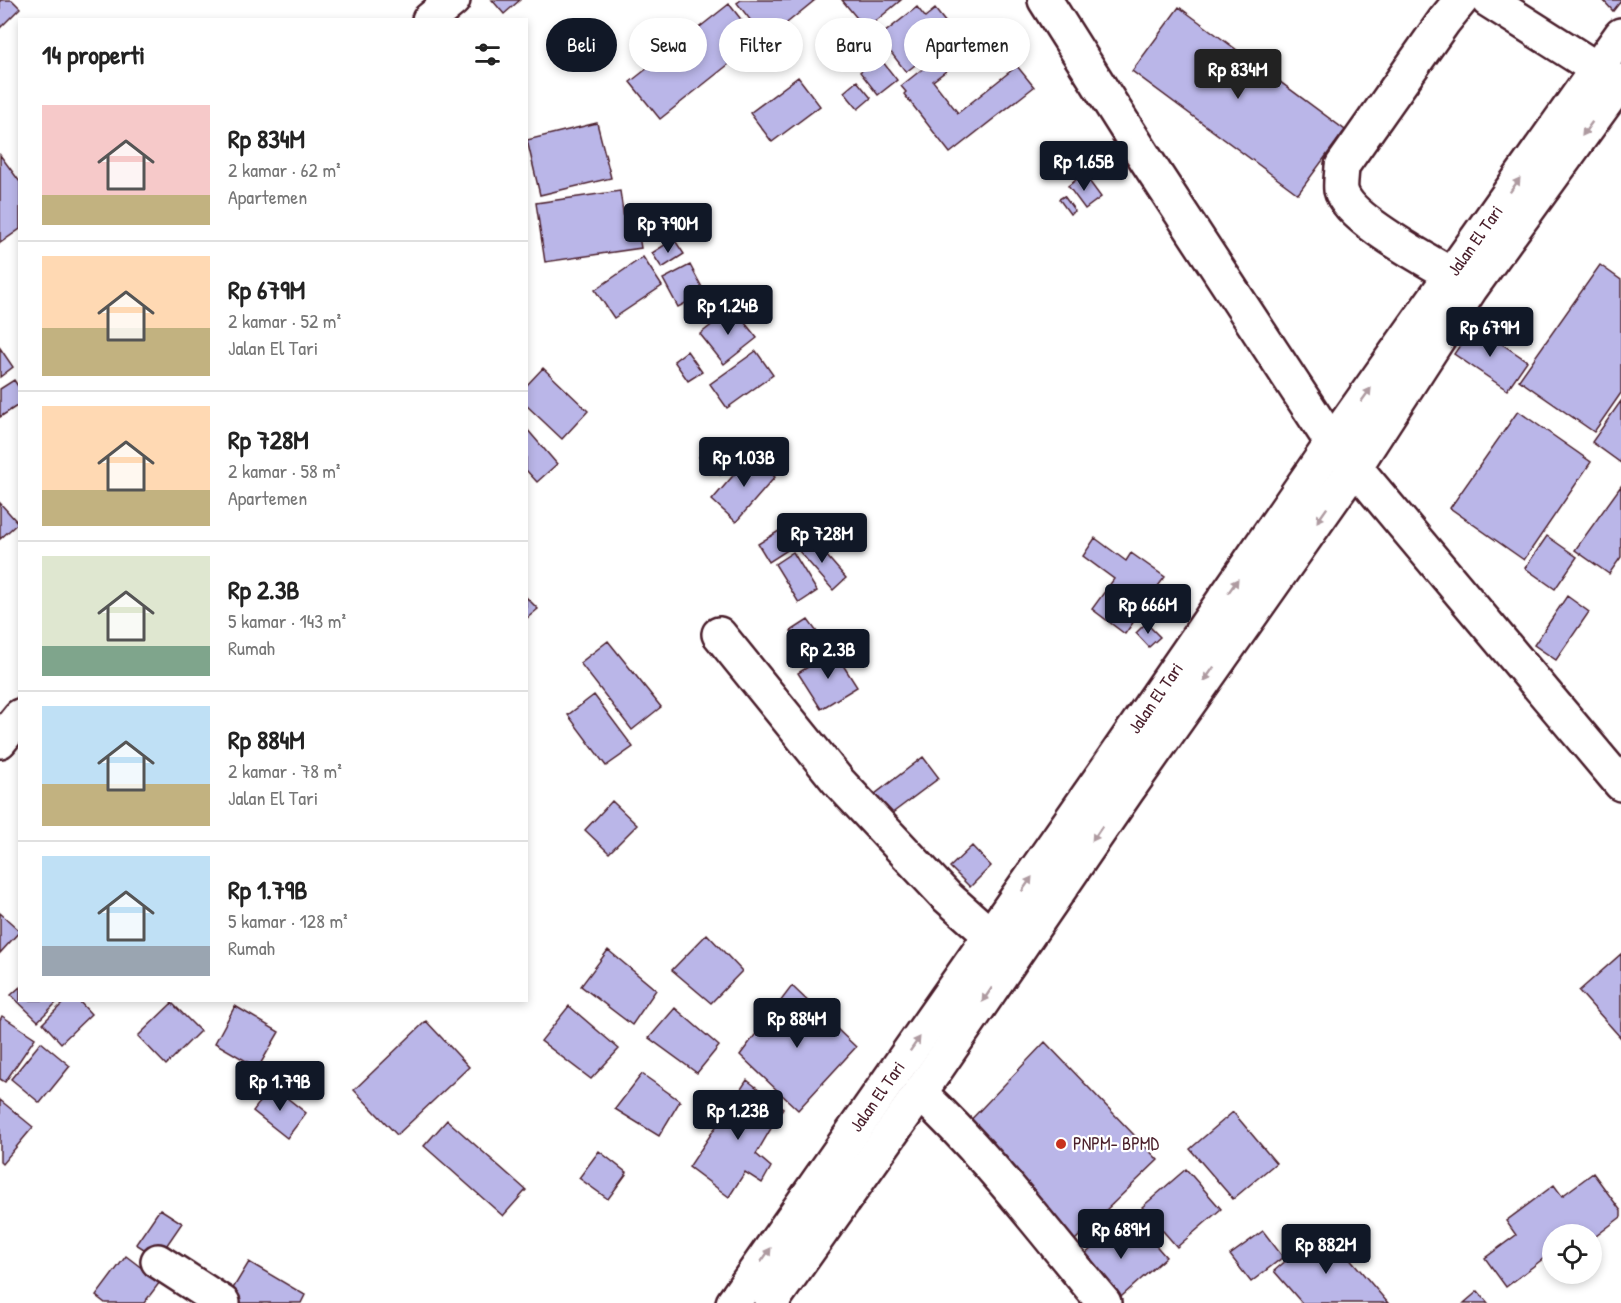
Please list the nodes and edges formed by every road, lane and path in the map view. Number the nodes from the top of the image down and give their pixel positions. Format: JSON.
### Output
{"nodes":[{"id":1,"x":453,"y":0,"type":"edge"},
{"id":2,"x":1045,"y":0,"type":"edge"},
{"id":3,"x":1461,"y":0,"type":"edge"},
{"id":4,"x":1488,"y":0,"type":"edge"},
{"id":5,"x":431,"y":18,"type":"edge"},
{"id":6,"x":1621,"y":35,"type":"edge"},
{"id":7,"x":1609,"y":75,"type":"edge"},
{"id":8,"x":1452,"y":275,"type":"junction"},
{"id":9,"x":1332,"y":443,"type":"junction"},
{"id":10,"x":1355,"y":467,"type":"junction"},
{"id":11,"x":719,"y":634,"type":"dead end"},
{"id":12,"x":18,"y":718,"type":"edge"},
{"id":13,"x":0,"y":741,"type":"edge"},
{"id":14,"x":1621,"y":784,"type":"edge"},
{"id":15,"x":991,"y":936,"type":"junction"},
{"id":16,"x":920,"y":1093,"type":"junction"},
{"id":17,"x":158,"y":1261,"type":"dead end"},
{"id":18,"x":223,"y":1303,"type":"edge"},
{"id":19,"x":733,"y":1303,"type":"edge"},
{"id":20,"x":771,"y":1303,"type":"edge"},
{"id":21,"x":1104,"y":1303,"type":"edge"}],
"edges":[{"from":1,"to":5,"type":"street"},
{"from":2,"to":9,"type":"street"},
{"from":3,"to":8,"type":"street"},
{"from":4,"to":7,"type":"street"},
{"from":6,"to":7,"type":"street","name":"Jalan El Tari"},
{"from":8,"to":7,"type":"street","name":"Jalan El Tari","one_way":true},
{"from":7,"to":10,"type":"street","name":"Jalan El Tari","one_way":true},
{"from":9,"to":8,"type":"street","name":"Jalan El Tari","one_way":true},
{"from":9,"to":10,"type":"street"},
{"from":15,"to":9,"type":"street","name":"Jalan El Tari","one_way":true},
{"from":10,"to":14,"type":"street"},
{"from":10,"to":16,"type":"street","name":"Jalan El Tari","one_way":true},
{"from":11,"to":15,"type":"street"},
{"from":12,"to":13,"type":"street"},
{"from":19,"to":15,"type":"street","name":"Jalan El Tari","one_way":true},
{"from":16,"to":20,"type":"street","name":"Jalan El Tari"},
{"from":16,"to":21,"type":"street"},
{"from":17,"to":18,"type":"street"}]}
